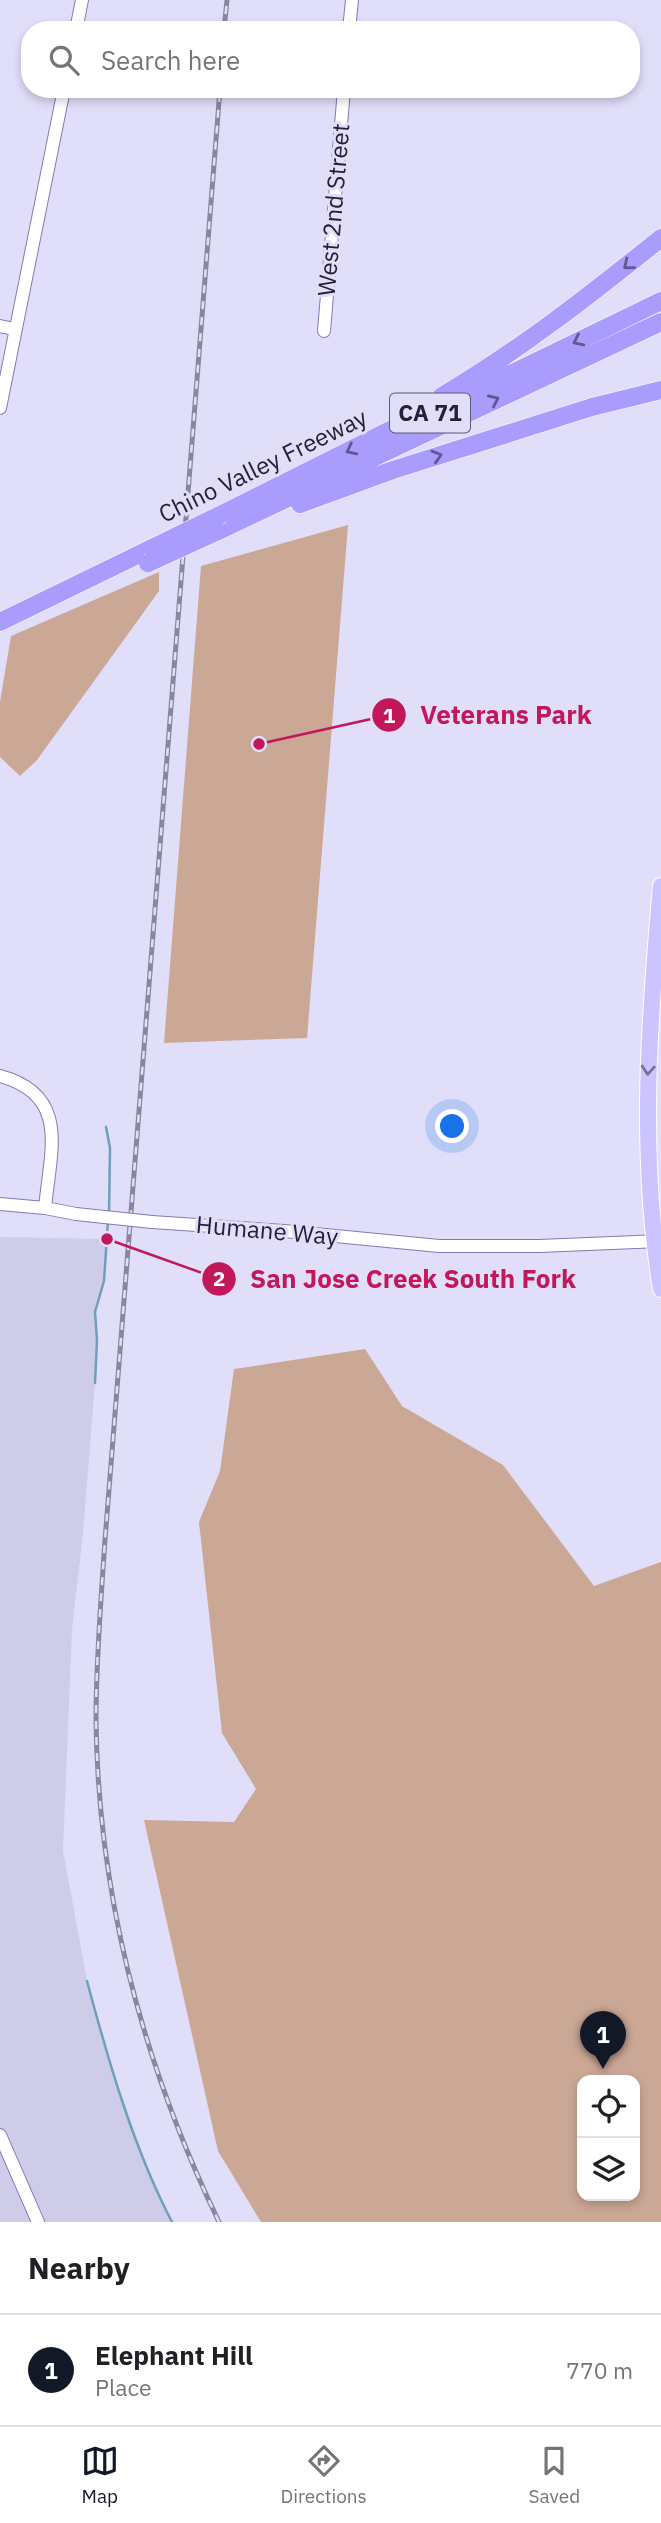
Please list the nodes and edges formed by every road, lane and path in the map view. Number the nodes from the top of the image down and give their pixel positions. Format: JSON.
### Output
{"nodes":[{"id":1,"x":82,"y":0,"type":"edge"},
{"id":2,"x":352,"y":0,"type":"edge"},
{"id":3,"x":78,"y":21,"type":"edge"},
{"id":4,"x":350,"y":21,"type":"edge"},
{"id":5,"x":62,"y":98,"type":"edge"},
{"id":6,"x":343,"y":98,"type":"edge"},
{"id":7,"x":661,"y":239,"type":"edge"},
{"id":8,"x":661,"y":301,"type":"edge"},
{"id":9,"x":661,"y":322,"type":"edge"},
{"id":10,"x":0,"y":326,"type":"edge"},
{"id":11,"x":14,"y":329,"type":"junction"},
{"id":12,"x":324,"y":331,"type":"dead end"},
{"id":13,"x":661,"y":390,"type":"edge"},
{"id":14,"x":0,"y":408,"type":"edge"},
{"id":15,"x":386,"y":432,"type":"junction"},
{"id":16,"x":224,"y":523,"type":"junction"},
{"id":17,"x":33,"y":612,"type":"junction"},
{"id":18,"x":0,"y":622,"type":"edge"},
{"id":19,"x":0,"y":634,"type":"edge"},
{"id":20,"x":661,"y":886,"type":"edge"},
{"id":21,"x":657,"y":1002,"type":"edge"},
{"id":22,"x":0,"y":1076,"type":"edge"},
{"id":23,"x":0,"y":1204,"type":"edge"},
{"id":24,"x":45,"y":1208,"type":"junction"},
{"id":25,"x":657,"y":1241,"type":"edge"},
{"id":26,"x":661,"y":1289,"type":"edge"},
{"id":27,"x":0,"y":2135,"type":"edge"},
{"id":28,"x":38,"y":2222,"type":"edge"}],
"edges":[{"from":1,"to":3,"type":"street"},
{"from":2,"to":4,"type":"street"},
{"from":5,"to":11,"type":"street"},
{"from":6,"to":12,"type":"street","name":"West 2nd Street"},
{"from":7,"to":15,"type":"highway","one_way":true},
{"from":8,"to":15,"type":"highway","name":"Chino Valley Freeway","number":"CA 71","one_way":true},
{"from":16,"to":9,"type":"highway","name":"Chino Valley Freeway","number":"CA 71","one_way":true},
{"from":10,"to":11,"type":"street"},
{"from":11,"to":14,"type":"street"},
{"from":16,"to":13,"type":"highway","one_way":true},
{"from":15,"to":16,"type":"highway","name":"Chino Valley Freeway","number":"CA 71","one_way":true},
{"from":16,"to":17,"type":"highway","name":"Chino Valley Freeway","number":"CA 71","bridge":true},
{"from":17,"to":18,"type":"highway","name":"Chino Valley Freeway","number":"CA 71"},
{"from":17,"to":19,"type":"highway","name":"Chino Valley Freeway","number":"CA 71"},
{"from":20,"to":21,"type":"main road"},
{"from":21,"to":25,"type":"main road","one_way":true},
{"from":22,"to":24,"type":"street"},
{"from":23,"to":24,"type":"street","name":"Humane Way"},
{"from":24,"to":25,"type":"street","name":"Humane Way","bridge":true},
{"from":25,"to":26,"type":"main road"},
{"from":27,"to":28,"type":"street"}]}
